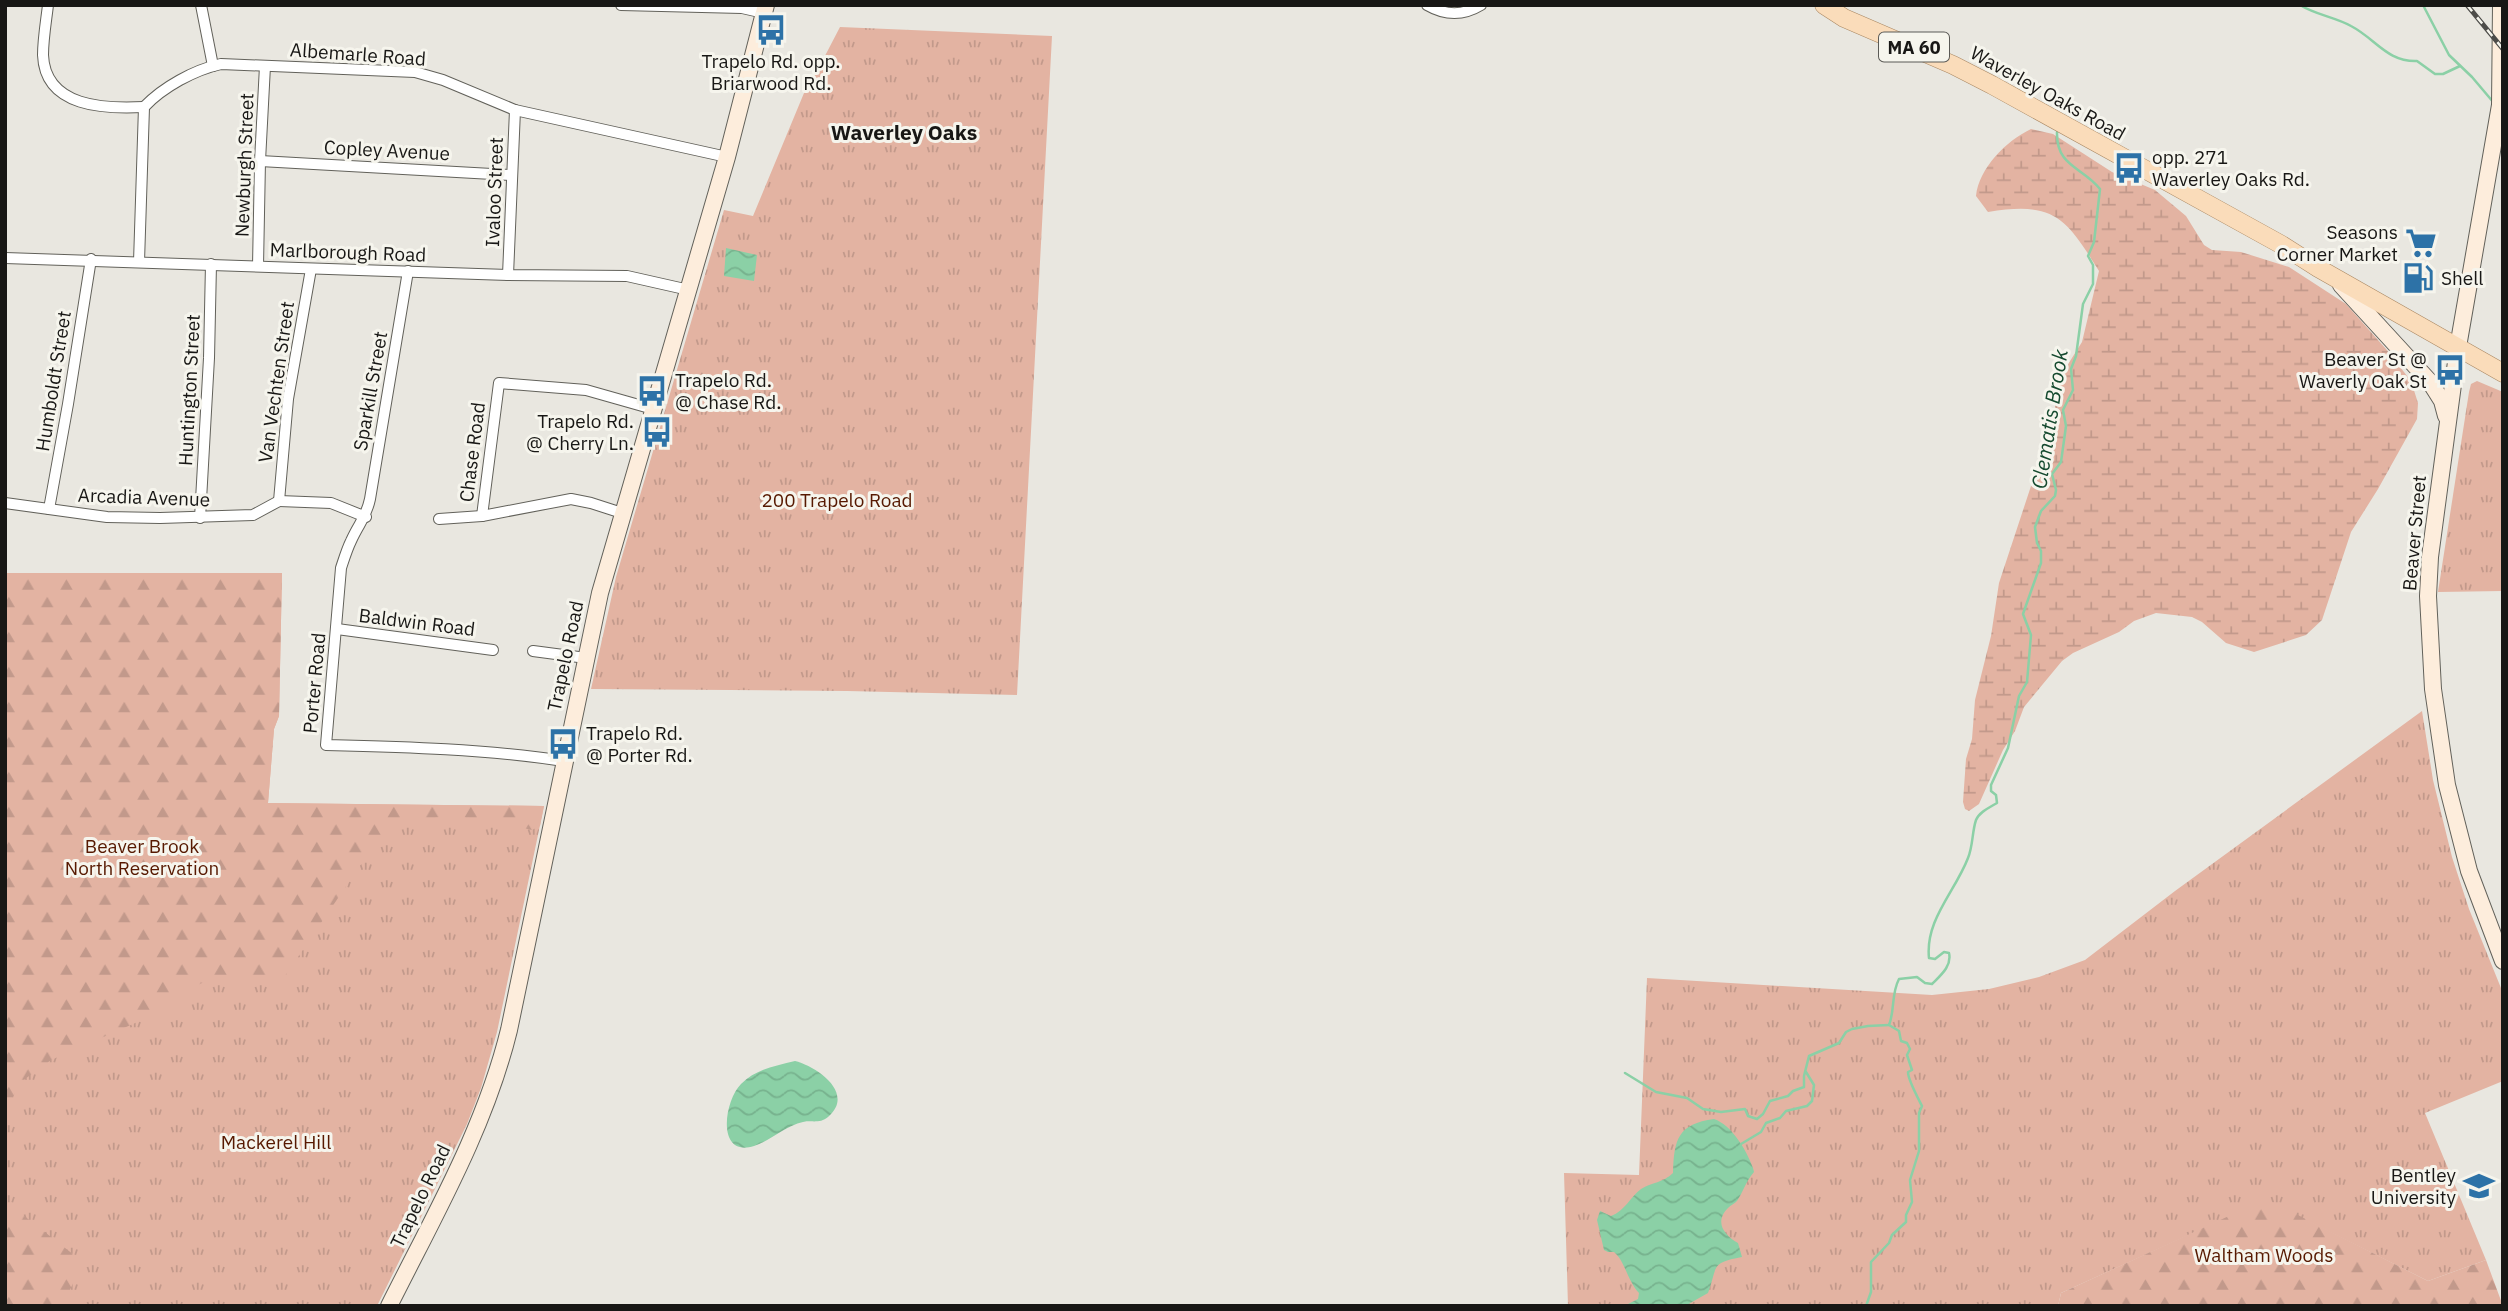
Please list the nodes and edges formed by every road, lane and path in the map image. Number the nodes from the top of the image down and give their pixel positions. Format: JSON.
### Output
{"nodes":[{"id":1,"x":48,"y":5,"type":"edge"},
{"id":2,"x":201,"y":5,"type":"edge"},
{"id":3,"x":621,"y":5,"type":"edge"},
{"id":4,"x":634,"y":5,"type":"edge"},
{"id":5,"x":1427,"y":5,"type":"edge"},
{"id":6,"x":1481,"y":5,"type":"edge"},
{"id":7,"x":1824,"y":5,"type":"edge"},
{"id":8,"x":2501,"y":5,"type":"edge"},
{"id":9,"x":765,"y":9,"type":"edge"},
{"id":10,"x":213,"y":66,"type":"junction"},
{"id":11,"x":265,"y":66,"type":"junction"},
{"id":12,"x":2501,"y":106,"type":"edge"},
{"id":13,"x":144,"y":107,"type":"junction"},
{"id":14,"x":515,"y":110,"type":"junction"},
{"id":15,"x":727,"y":157,"type":"junction"},
{"id":16,"x":260,"y":161,"type":"junction"},
{"id":17,"x":512,"y":175,"type":"junction"},
{"id":18,"x":5,"y":258,"type":"edge"},
{"id":19,"x":91,"y":259,"type":"junction"},
{"id":20,"x":139,"y":262,"type":"junction"},
{"id":21,"x":211,"y":264,"type":"junction"},
{"id":22,"x":258,"y":266,"type":"junction"},
{"id":23,"x":2318,"y":268,"type":"junction"},
{"id":24,"x":311,"y":269,"type":"junction"},
{"id":25,"x":408,"y":271,"type":"junction"},
{"id":26,"x":508,"y":275,"type":"junction"},
{"id":27,"x":689,"y":290,"type":"junction"},
{"id":28,"x":2458,"y":347,"type":"junction"},
{"id":29,"x":2503,"y":373,"type":"edge"},
{"id":30,"x":653,"y":409,"type":"junction"},
{"id":31,"x":2446,"y":425,"type":"junction"},
{"id":32,"x":279,"y":501,"type":"junction"},
{"id":33,"x":5,"y":503,"type":"edge"},
{"id":34,"x":49,"y":509,"type":"junction"},
{"id":35,"x":622,"y":513,"type":"junction"},
{"id":36,"x":482,"y":516,"type":"junction"},
{"id":37,"x":200,"y":517,"type":"junction"},
{"id":38,"x":366,"y":517,"type":"junction"},
{"id":39,"x":439,"y":519,"type":"dead end"},
{"id":40,"x":337,"y":629,"type":"junction"},
{"id":41,"x":494,"y":650,"type":"dead end"},
{"id":42,"x":533,"y":651,"type":"dead end"},
{"id":43,"x":586,"y":658,"type":"junction"},
{"id":44,"x":564,"y":761,"type":"junction"},
{"id":45,"x":2503,"y":961,"type":"edge"},
{"id":46,"x":389,"y":1306,"type":"edge"}],
"edges":[{"from":1,"to":13,"type":"street"},
{"from":2,"to":10,"type":"street"},
{"from":3,"to":4,"type":"street"},
{"from":4,"to":9,"type":"street"},
{"from":5,"to":6,"type":"street"},
{"from":7,"to":23,"type":"main road","name":"Waverley Oaks Road","number":"MA 60"},
{"from":8,"to":12,"type":"main road","name":"Beaver Street"},
{"from":9,"to":15,"type":"main road","name":"Trapelo Road"},
{"from":10,"to":11,"type":"street","name":"Albemarle Road"},
{"from":10,"to":13,"type":"street","name":"Albemarle Road"},
{"from":11,"to":14,"type":"street","name":"Albemarle Road"},
{"from":11,"to":16,"type":"street","name":"Newburgh Street"},
{"from":12,"to":28,"type":"main road","name":"Beaver Street"},
{"from":13,"to":20,"type":"street"},
{"from":14,"to":15,"type":"street","name":"Albemarle Road"},
{"from":14,"to":17,"type":"street","name":"Ivaloo Street"},
{"from":15,"to":27,"type":"main road","name":"Trapelo Road"},
{"from":16,"to":17,"type":"street","name":"Copley Avenue"},
{"from":16,"to":22,"type":"street","name":"Newburgh Street"},
{"from":17,"to":26,"type":"street","name":"Ivaloo Street"},
{"from":18,"to":19,"type":"street","name":"Marlborough Road"},
{"from":19,"to":20,"type":"street","name":"Marlborough Road"},
{"from":19,"to":34,"type":"street","name":"Humboldt Street"},
{"from":20,"to":21,"type":"street","name":"Marlborough Road"},
{"from":21,"to":22,"type":"street","name":"Marlborough Road"},
{"from":21,"to":37,"type":"street","name":"Huntington Street"},
{"from":22,"to":24,"type":"street","name":"Marlborough Road"},
{"from":23,"to":28,"type":"main road","name":"Waverley Oaks Road","number":"MA 60"},
{"from":23,"to":31,"type":"main road"},
{"from":24,"to":25,"type":"street","name":"Marlborough Road"},
{"from":24,"to":32,"type":"street","name":"Van Vechten Street"},
{"from":25,"to":26,"type":"street","name":"Marlborough Road"},
{"from":25,"to":38,"type":"street","name":"Sparkill Street"},
{"from":26,"to":27,"type":"street","name":"Marlborough Road"},
{"from":27,"to":30,"type":"main road","name":"Trapelo Road"},
{"from":28,"to":29,"type":"main road","name":"Waverley Oaks Road","number":"MA 60"},
{"from":28,"to":31,"type":"main road","name":"Beaver Street"},
{"from":30,"to":35,"type":"main road","name":"Trapelo Road"},
{"from":30,"to":36,"type":"street","name":"Chase Road"},
{"from":31,"to":45,"type":"main road","name":"Beaver Street"},
{"from":32,"to":37,"type":"street","name":"Arcadia Avenue"},
{"from":32,"to":38,"type":"street"},
{"from":33,"to":34,"type":"street","name":"Arcadia Avenue"},
{"from":34,"to":37,"type":"street","name":"Arcadia Avenue"},
{"from":35,"to":36,"type":"street"},
{"from":35,"to":43,"type":"main road","name":"Trapelo Road"},
{"from":36,"to":39,"type":"street"},
{"from":38,"to":40,"type":"street","name":"Porter Road"},
{"from":40,"to":41,"type":"street","name":"Baldwin Road"},
{"from":40,"to":44,"type":"street","name":"Porter Road"},
{"from":42,"to":43,"type":"street"},
{"from":43,"to":44,"type":"main road","name":"Trapelo Road"},
{"from":44,"to":46,"type":"main road","name":"Trapelo Road"}]}
